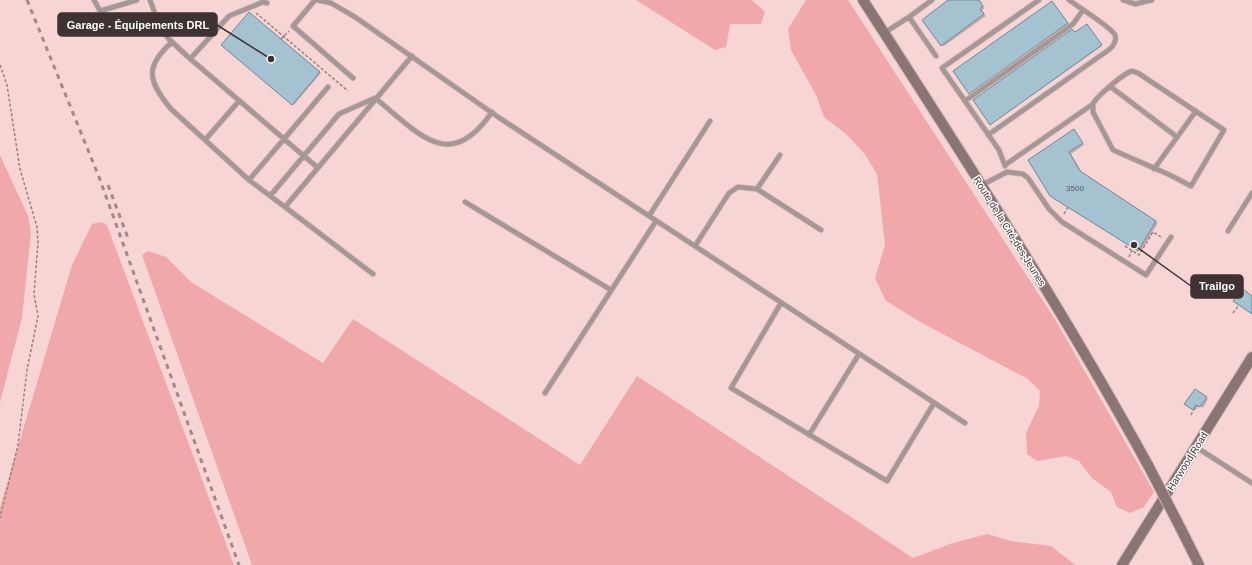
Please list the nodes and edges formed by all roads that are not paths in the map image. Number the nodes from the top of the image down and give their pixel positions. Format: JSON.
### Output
{"nodes":[{"id":1,"x":94,"y":0,"type":"edge"},
{"id":2,"x":136,"y":0,"type":"edge"},
{"id":3,"x":150,"y":0,"type":"edge"},
{"id":4,"x":316,"y":0,"type":"edge"},
{"id":5,"x":863,"y":0,"type":"edge"},
{"id":6,"x":932,"y":0,"type":"edge"},
{"id":7,"x":1039,"y":0,"type":"edge"},
{"id":8,"x":1069,"y":0,"type":"edge"},
{"id":9,"x":1123,"y":0,"type":"edge"},
{"id":10,"x":1152,"y":0,"type":"edge"},
{"id":11,"x":267,"y":3,"type":"dead end"},
{"id":12,"x":1083,"y":10,"type":"junction"},
{"id":13,"x":909,"y":17,"type":"junction"},
{"id":14,"x":884,"y":33,"type":"junction"},
{"id":15,"x":172,"y":42,"type":"junction"},
{"id":16,"x":412,"y":56,"type":"junction"},
{"id":17,"x":936,"y":56,"type":"dead end"},
{"id":18,"x":190,"y":58,"type":"junction"},
{"id":19,"x":353,"y":78,"type":"dead end"},
{"id":20,"x":328,"y":87,"type":"dead end"},
{"id":21,"x":1111,"y":87,"type":"junction"},
{"id":22,"x":375,"y":98,"type":"junction"},
{"id":23,"x":965,"y":100,"type":"junction"},
{"id":24,"x":239,"y":101,"type":"junction"},
{"id":25,"x":1093,"y":104,"type":"junction"},
{"id":26,"x":1196,"y":111,"type":"junction"},
{"id":27,"x":492,"y":112,"type":"junction"},
{"id":28,"x":710,"y":121,"type":"dead end"},
{"id":29,"x":988,"y":134,"type":"junction"},
{"id":30,"x":1177,"y":136,"type":"junction"},
{"id":31,"x":284,"y":139,"type":"junction"},
{"id":32,"x":205,"y":140,"type":"junction"},
{"id":33,"x":780,"y":155,"type":"dead end"},
{"id":34,"x":304,"y":156,"type":"junction"},
{"id":35,"x":1005,"y":165,"type":"junction"},
{"id":36,"x":318,"y":168,"type":"junction"},
{"id":37,"x":1154,"y":169,"type":"junction"},
{"id":38,"x":1007,"y":172,"type":"junction"},
{"id":39,"x":249,"y":180,"type":"junction"},
{"id":40,"x":982,"y":186,"type":"junction"},
{"id":41,"x":757,"y":190,"type":"junction"},
{"id":42,"x":1252,"y":193,"type":"edge"},
{"id":43,"x":270,"y":196,"type":"junction"},
{"id":44,"x":465,"y":202,"type":"dead end"},
{"id":45,"x":285,"y":207,"type":"junction"},
{"id":46,"x":649,"y":216,"type":"junction"},
{"id":47,"x":656,"y":221,"type":"junction"},
{"id":48,"x":821,"y":230,"type":"dead end"},
{"id":49,"x":1228,"y":231,"type":"dead end"},
{"id":50,"x":1171,"y":237,"type":"dead end"},
{"id":51,"x":695,"y":246,"type":"junction"},
{"id":52,"x":374,"y":274,"type":"dead end"},
{"id":53,"x":611,"y":290,"type":"junction"},
{"id":54,"x":781,"y":302,"type":"junction"},
{"id":55,"x":860,"y":354,"type":"junction"},
{"id":56,"x":1252,"y":357,"type":"edge"},
{"id":57,"x":545,"y":393,"type":"dead end"},
{"id":58,"x":934,"y":403,"type":"junction"},
{"id":59,"x":965,"y":423,"type":"dead end"},
{"id":60,"x":809,"y":435,"type":"junction"},
{"id":61,"x":1196,"y":447,"type":"junction"},
{"id":62,"x":1252,"y":482,"type":"edge"},
{"id":63,"x":1198,"y":564,"type":"edge"},
{"id":64,"x":1122,"y":565,"type":"edge"}],
"edges":[{"from":1,"to":2,"type":"lane"},
{"from":3,"to":15,"type":"lane"},
{"from":4,"to":16,"type":"lane"},
{"from":4,"to":19,"type":"lane"},
{"from":5,"to":14,"type":"main road","name":"Route de la Cité-des-Jeunes"},
{"from":6,"to":13,"type":"lane"},
{"from":7,"to":23,"type":"lane"},
{"from":8,"to":12,"type":"lane"},
{"from":9,"to":10,"type":"lane"},
{"from":11,"to":18,"type":"lane"},
{"from":12,"to":23,"type":"lane"},
{"from":12,"to":29,"type":"lane"},
{"from":13,"to":14,"type":"lane"},
{"from":13,"to":17,"type":"lane"},
{"from":14,"to":40,"type":"main road","name":"Route de la Cité-des-Jeunes"},
{"from":15,"to":18,"type":"lane"},
{"from":15,"to":32,"type":"lane"},
{"from":16,"to":22,"type":"lane"},
{"from":16,"to":27,"type":"lane"},
{"from":18,"to":24,"type":"lane"},
{"from":20,"to":31,"type":"lane"},
{"from":21,"to":25,"type":"lane"},
{"from":21,"to":26,"type":"lane"},
{"from":21,"to":30,"type":"lane"},
{"from":22,"to":27,"type":"lane"},
{"from":22,"to":34,"type":"lane"},
{"from":22,"to":36,"type":"lane"},
{"from":23,"to":29,"type":"lane"},
{"from":24,"to":31,"type":"lane"},
{"from":24,"to":32,"type":"lane"},
{"from":25,"to":35,"type":"lane"},
{"from":25,"to":37,"type":"lane"},
{"from":26,"to":30,"type":"lane"},
{"from":26,"to":37,"type":"lane"},
{"from":27,"to":46,"type":"lane"},
{"from":28,"to":46,"type":"lane"},
{"from":29,"to":35,"type":"lane"},
{"from":30,"to":37,"type":"lane"},
{"from":31,"to":34,"type":"lane"},
{"from":31,"to":39,"type":"lane"},
{"from":32,"to":39,"type":"lane"},
{"from":33,"to":41,"type":"lane"},
{"from":34,"to":36,"type":"lane"},
{"from":34,"to":43,"type":"lane"},
{"from":35,"to":38,"type":"lane"},
{"from":36,"to":45,"type":"lane"},
{"from":38,"to":40,"type":"lane"},
{"from":38,"to":50,"type":"lane"},
{"from":39,"to":43,"type":"lane"},
{"from":40,"to":63,"type":"main road","name":"Route de la Cité-des-Jeunes","bridge":true},
{"from":41,"to":48,"type":"lane"},
{"from":41,"to":51,"type":"lane"},
{"from":42,"to":49,"type":"lane"},
{"from":43,"to":45,"type":"lane"},
{"from":44,"to":53,"type":"lane"},
{"from":45,"to":52,"type":"lane"},
{"from":46,"to":47,"type":"lane"},
{"from":47,"to":51,"type":"lane"},
{"from":47,"to":53,"type":"lane"},
{"from":51,"to":54,"type":"lane"},
{"from":53,"to":57,"type":"lane"},
{"from":54,"to":55,"type":"lane"},
{"from":54,"to":60,"type":"lane"},
{"from":55,"to":58,"type":"lane"},
{"from":55,"to":60,"type":"lane"},
{"from":56,"to":61,"type":"main road","name":"Harwood Road"},
{"from":58,"to":59,"type":"lane"},
{"from":58,"to":60,"type":"lane"},
{"from":61,"to":62,"type":"lane"},
{"from":61,"to":64,"type":"main road","name":"Harwood Road"}]}
